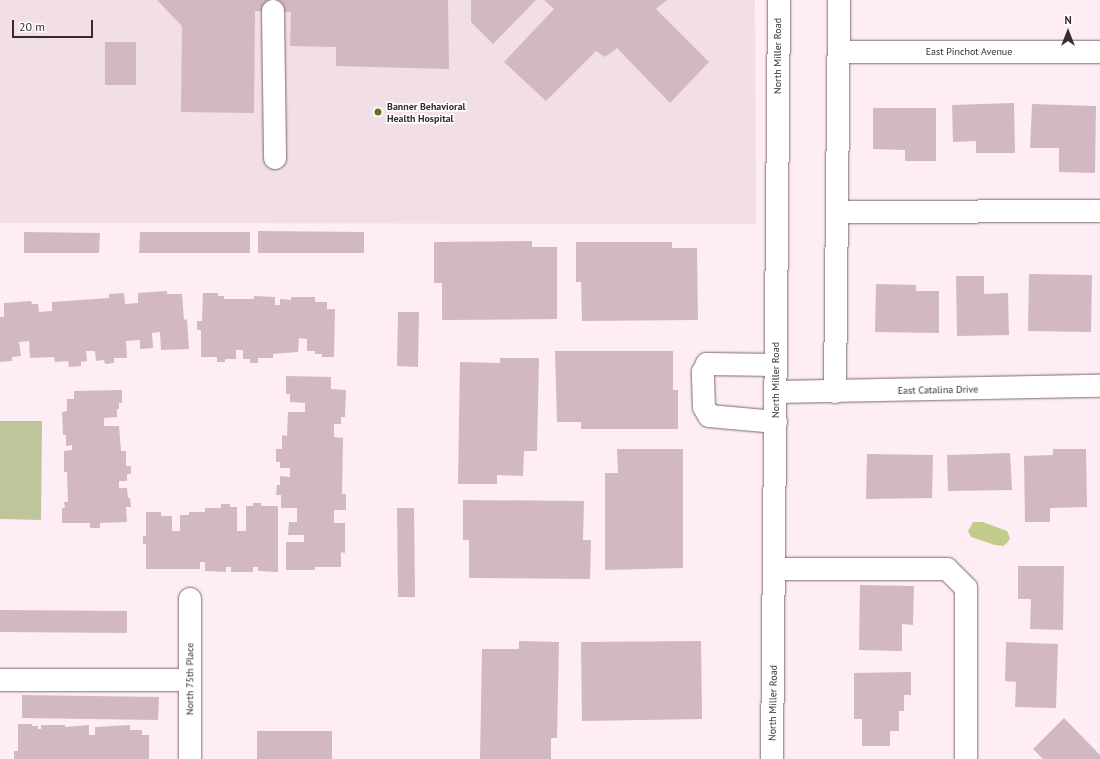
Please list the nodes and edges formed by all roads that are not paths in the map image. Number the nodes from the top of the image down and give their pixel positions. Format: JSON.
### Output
{"nodes":[{"id":1,"x":779,"y":0,"type":"edge"},
{"id":2,"x":839,"y":0,"type":"edge"},
{"id":3,"x":273,"y":11,"type":"dead end"},
{"id":4,"x":839,"y":52,"type":"junction"},
{"id":5,"x":1100,"y":52,"type":"edge"},
{"id":6,"x":275,"y":158,"type":"dead end"},
{"id":7,"x":1100,"y":211,"type":"edge"},
{"id":8,"x":837,"y":212,"type":"junction"},
{"id":9,"x":776,"y":365,"type":"junction"},
{"id":10,"x":1100,"y":386,"type":"edge"},
{"id":11,"x":776,"y":392,"type":"junction"},
{"id":12,"x":835,"y":392,"type":"junction"},
{"id":13,"x":776,"y":422,"type":"junction"},
{"id":14,"x":774,"y":569,"type":"junction"},
{"id":15,"x":190,"y":598,"type":"dead end"},
{"id":16,"x":0,"y":680,"type":"edge"},
{"id":17,"x":190,"y":680,"type":"junction"},
{"id":18,"x":190,"y":759,"type":"edge"},
{"id":19,"x":772,"y":759,"type":"edge"},
{"id":20,"x":966,"y":759,"type":"edge"}],
"edges":[{"from":1,"to":9,"type":"street","name":"North Miller Road"},
{"from":2,"to":4,"type":"street"},
{"from":3,"to":6,"type":"street"},
{"from":4,"to":5,"type":"street","name":"East Pinchot Avenue"},
{"from":4,"to":8,"type":"street"},
{"from":7,"to":8,"type":"street"},
{"from":8,"to":12,"type":"street"},
{"from":9,"to":11,"type":"street","name":"North Miller Road"},
{"from":9,"to":13,"type":"street"},
{"from":10,"to":12,"type":"street","name":"East Catalina Drive"},
{"from":11,"to":12,"type":"street","name":"East Catalina Drive"},
{"from":11,"to":13,"type":"street","name":"North Miller Road"},
{"from":13,"to":14,"type":"street","name":"North Miller Road"},
{"from":14,"to":19,"type":"street","name":"North Miller Road"},
{"from":14,"to":20,"type":"street"},
{"from":15,"to":17,"type":"street","name":"North 75th Place"},
{"from":16,"to":17,"type":"street"},
{"from":17,"to":18,"type":"street","name":"North 75th Place"}]}
